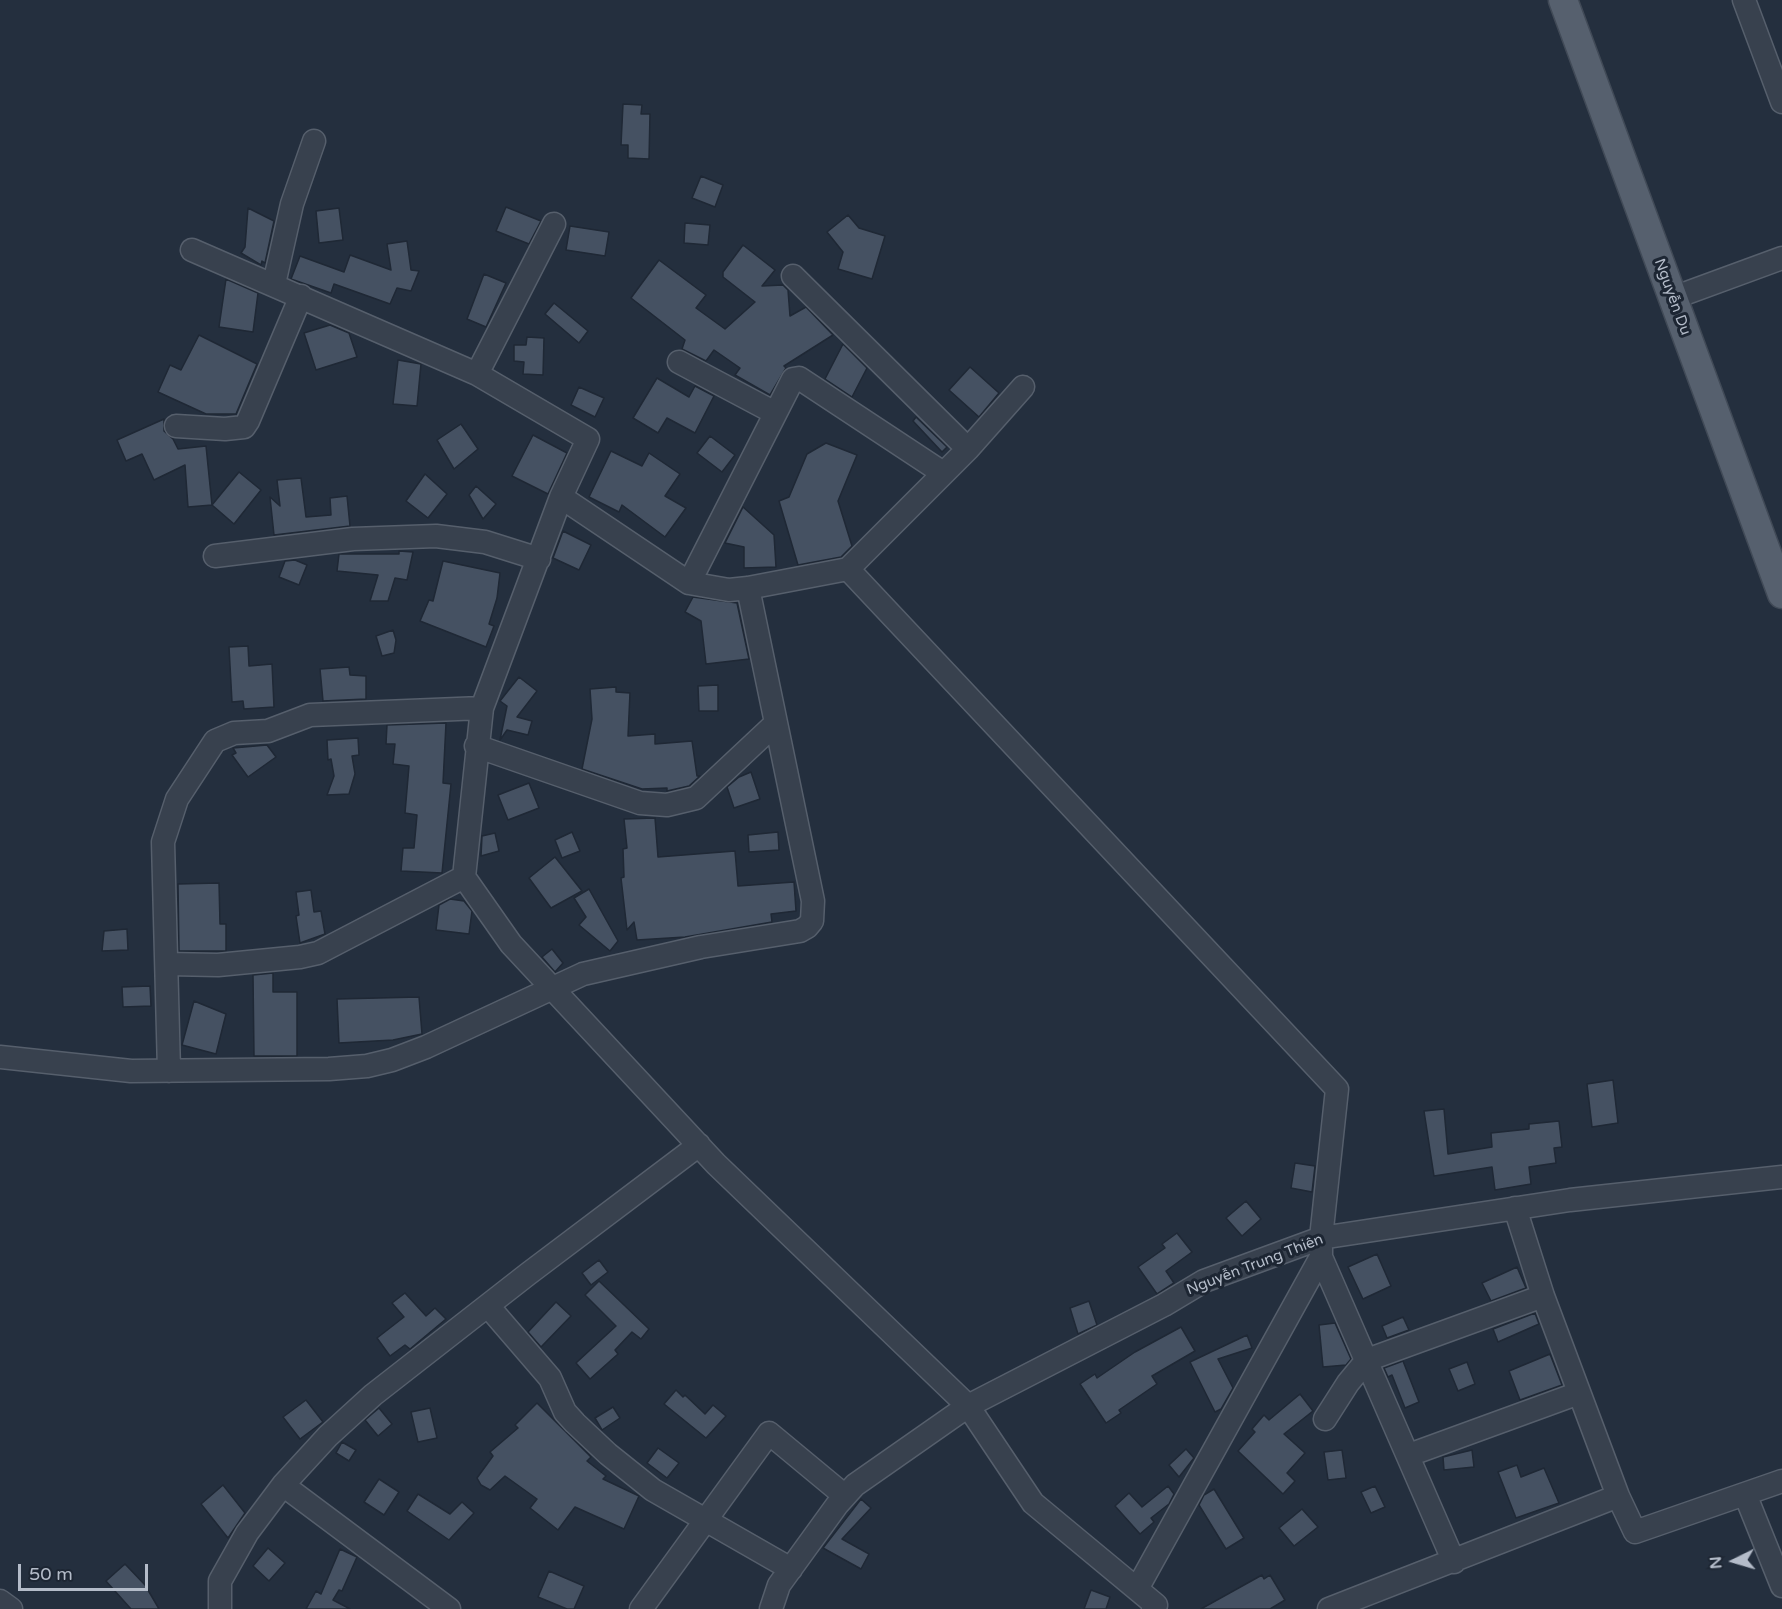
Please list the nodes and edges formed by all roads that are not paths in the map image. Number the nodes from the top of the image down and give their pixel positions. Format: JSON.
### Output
{"nodes":[{"id":1,"x":1563,"y":0,"type":"edge"},
{"id":2,"x":1744,"y":0,"type":"edge"},
{"id":3,"x":1782,"y":102,"type":"edge"},
{"id":4,"x":314,"y":141,"type":"dead end"},
{"id":5,"x":554,"y":224,"type":"dead end"},
{"id":6,"x":192,"y":250,"type":"dead end"},
{"id":7,"x":1782,"y":258,"type":"edge"},
{"id":8,"x":793,"y":276,"type":"dead end"},
{"id":9,"x":274,"y":284,"type":"junction"},
{"id":10,"x":301,"y":296,"type":"junction"},
{"id":11,"x":1673,"y":298,"type":"junction"},
{"id":12,"x":679,"y":362,"type":"dead end"},
{"id":13,"x":477,"y":374,"type":"junction"},
{"id":14,"x":1023,"y":387,"type":"dead end"},
{"id":15,"x":775,"y":413,"type":"junction"},
{"id":16,"x":176,"y":426,"type":"dead end"},
{"id":17,"x":968,"y":449,"type":"junction"},
{"id":18,"x":943,"y":473,"type":"junction"},
{"id":19,"x":561,"y":497,"type":"junction"},
{"id":20,"x":215,"y":556,"type":"dead end"},
{"id":21,"x":539,"y":559,"type":"junction"},
{"id":22,"x":848,"y":569,"type":"junction"},
{"id":23,"x":689,"y":583,"type":"junction"},
{"id":24,"x":748,"y":588,"type":"junction"},
{"id":25,"x":1782,"y":594,"type":"edge"},
{"id":26,"x":482,"y":708,"type":"junction"},
{"id":27,"x":775,"y":724,"type":"junction"},
{"id":28,"x":476,"y":746,"type":"junction"},
{"id":29,"x":464,"y":877,"type":"junction"},
{"id":30,"x":168,"y":964,"type":"junction"},
{"id":31,"x":553,"y":987,"type":"junction"},
{"id":32,"x":0,"y":1057,"type":"edge"},
{"id":33,"x":170,"y":1071,"type":"junction"},
{"id":34,"x":699,"y":1146,"type":"junction"},
{"id":35,"x":1782,"y":1178,"type":"edge"},
{"id":36,"x":1515,"y":1208,"type":"junction"},
{"id":37,"x":1321,"y":1247,"type":"junction"},
{"id":38,"x":1543,"y":1296,"type":"junction"},
{"id":39,"x":488,"y":1306,"type":"junction"},
{"id":40,"x":1367,"y":1360,"type":"junction"},
{"id":41,"x":1579,"y":1393,"type":"junction"},
{"id":42,"x":968,"y":1406,"type":"junction"},
{"id":43,"x":1325,"y":1419,"type":"dead end"},
{"id":44,"x":1409,"y":1455,"type":"junction"},
{"id":45,"x":1782,"y":1481,"type":"edge"},
{"id":46,"x":283,"y":1485,"type":"junction"},
{"id":47,"x":1745,"y":1494,"type":"junction"},
{"id":48,"x":845,"y":1496,"type":"junction"},
{"id":49,"x":1618,"y":1496,"type":"junction"},
{"id":50,"x":707,"y":1520,"type":"junction"},
{"id":51,"x":1454,"y":1562,"type":"junction"},
{"id":52,"x":791,"y":1569,"type":"junction"},
{"id":53,"x":1782,"y":1586,"type":"edge"},
{"id":54,"x":1137,"y":1589,"type":"junction"},
{"id":55,"x":0,"y":1601,"type":"edge"},
{"id":56,"x":1156,"y":1608,"type":"edge"},
{"id":57,"x":11,"y":1609,"type":"edge"},
{"id":58,"x":220,"y":1609,"type":"edge"},
{"id":59,"x":449,"y":1609,"type":"edge"},
{"id":60,"x":641,"y":1609,"type":"edge"},
{"id":61,"x":771,"y":1609,"type":"edge"},
{"id":62,"x":1329,"y":1609,"type":"edge"}],
"edges":[{"from":1,"to":11,"type":"main road","name":"Nguyễn Du"},
{"from":2,"to":3,"type":"street"},
{"from":4,"to":9,"type":"street"},
{"from":5,"to":13,"type":"street"},
{"from":6,"to":9,"type":"street"},
{"from":7,"to":11,"type":"street"},
{"from":8,"to":17,"type":"street"},
{"from":9,"to":10,"type":"street"},
{"from":10,"to":13,"type":"street"},
{"from":10,"to":16,"type":"street"},
{"from":11,"to":25,"type":"main road","name":"Nguyễn Du"},
{"from":12,"to":15,"type":"street"},
{"from":13,"to":19,"type":"street"},
{"from":14,"to":17,"type":"street"},
{"from":15,"to":18,"type":"street"},
{"from":15,"to":23,"type":"street"},
{"from":17,"to":18,"type":"street"},
{"from":18,"to":22,"type":"street"},
{"from":19,"to":21,"type":"street"},
{"from":19,"to":23,"type":"street"},
{"from":20,"to":21,"type":"street"},
{"from":21,"to":26,"type":"street"},
{"from":22,"to":24,"type":"street"},
{"from":22,"to":37,"type":"street"},
{"from":23,"to":24,"type":"street"},
{"from":24,"to":27,"type":"street"},
{"from":26,"to":28,"type":"street"},
{"from":26,"to":30,"type":"street"},
{"from":27,"to":28,"type":"street"},
{"from":27,"to":31,"type":"street"},
{"from":28,"to":29,"type":"street"},
{"from":29,"to":30,"type":"street"},
{"from":29,"to":31,"type":"street"},
{"from":30,"to":33,"type":"street"},
{"from":31,"to":33,"type":"street"},
{"from":31,"to":34,"type":"street"},
{"from":32,"to":33,"type":"street"},
{"from":34,"to":39,"type":"street"},
{"from":34,"to":42,"type":"street"},
{"from":35,"to":36,"type":"street","name":"Nguyễn Trung Thiên"},
{"from":36,"to":37,"type":"street","name":"Nguyễn Trung Thiên"},
{"from":36,"to":38,"type":"street"},
{"from":37,"to":40,"type":"street"},
{"from":37,"to":42,"type":"street","name":"Nguyễn Trung Thiên"},
{"from":37,"to":54,"type":"street"},
{"from":38,"to":40,"type":"street"},
{"from":38,"to":41,"type":"street"},
{"from":39,"to":46,"type":"street"},
{"from":39,"to":50,"type":"street"},
{"from":40,"to":43,"type":"street"},
{"from":40,"to":44,"type":"street"},
{"from":41,"to":44,"type":"street"},
{"from":41,"to":49,"type":"street"},
{"from":42,"to":48,"type":"street","name":"Nguyễn Trung Thiên"},
{"from":42,"to":54,"type":"street"},
{"from":44,"to":51,"type":"street"},
{"from":45,"to":47,"type":"street"},
{"from":46,"to":58,"type":"street"},
{"from":46,"to":59,"type":"street"},
{"from":47,"to":49,"type":"street"},
{"from":47,"to":53,"type":"street"},
{"from":48,"to":50,"type":"street"},
{"from":48,"to":52,"type":"street","name":"Nguyễn Trung Thiên"},
{"from":49,"to":51,"type":"street"},
{"from":50,"to":52,"type":"street"},
{"from":50,"to":60,"type":"street"},
{"from":51,"to":62,"type":"street"},
{"from":52,"to":61,"type":"street","name":"Nguyễn Trung Thiên"},
{"from":54,"to":56,"type":"street"},
{"from":55,"to":57,"type":"street"}]}
